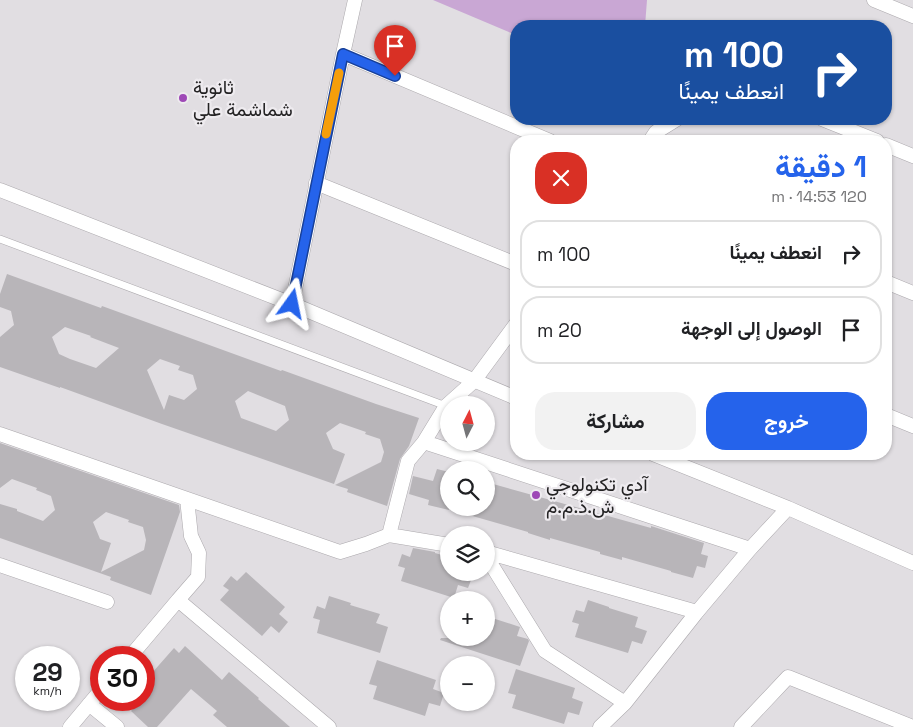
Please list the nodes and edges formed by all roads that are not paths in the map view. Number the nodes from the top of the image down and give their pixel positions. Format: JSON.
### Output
{"nodes":[{"id":1,"x":355,"y":0,"type":"edge"},
{"id":2,"x":874,"y":0,"type":"edge"},
{"id":3,"x":913,"y":16,"type":"edge"},
{"id":4,"x":343,"y":54,"type":"junction"},
{"id":5,"x":510,"y":124,"type":"edge"},
{"id":6,"x":512,"y":125,"type":"edge"},
{"id":7,"x":667,"y":125,"type":"edge"},
{"id":8,"x":837,"y":125,"type":"edge"},
{"id":9,"x":536,"y":135,"type":"edge"},
{"id":10,"x":654,"y":135,"type":"edge"},
{"id":11,"x":862,"y":135,"type":"edge"},
{"id":12,"x":892,"y":147,"type":"edge"},
{"id":13,"x":913,"y":156,"type":"edge"},
{"id":14,"x":316,"y":183,"type":"junction"},
{"id":15,"x":0,"y":190,"type":"edge"},
{"id":16,"x":0,"y":239,"type":"edge"},
{"id":17,"x":510,"y":262,"type":"edge"},
{"id":18,"x":892,"y":284,"type":"edge"},
{"id":19,"x":913,"y":293,"type":"edge"},
{"id":20,"x":292,"y":304,"type":"junction"},
{"id":21,"x":510,"y":332,"type":"edge"},
{"id":22,"x":474,"y":381,"type":"junction"},
{"id":23,"x":457,"y":396,"type":"edge"},
{"id":24,"x":510,"y":396,"type":"edge"},
{"id":25,"x":440,"y":404,"type":"edge"},
{"id":26,"x":440,"y":416,"type":"edge"},
{"id":27,"x":892,"y":417,"type":"edge"},
{"id":28,"x":913,"y":426,"type":"edge"},
{"id":29,"x":0,"y":434,"type":"edge"},
{"id":30,"x":424,"y":442,"type":"junction"},
{"id":31,"x":668,"y":460,"type":"edge"},
{"id":32,"x":187,"y":499,"type":"junction"},
{"id":33,"x":788,"y":508,"type":"junction"},
{"id":34,"x":390,"y":534,"type":"junction"},
{"id":35,"x":440,"y":543,"type":"edge"},
{"id":36,"x":750,"y":549,"type":"junction"},
{"id":37,"x":495,"y":555,"type":"edge"},
{"id":38,"x":913,"y":563,"type":"edge"},
{"id":39,"x":0,"y":565,"type":"edge"},
{"id":40,"x":495,"y":570,"type":"edge"},
{"id":41,"x":178,"y":600,"type":"junction"},
{"id":42,"x":107,"y":602,"type":"dead end"},
{"id":43,"x":697,"y":612,"type":"junction"},
{"id":44,"x":139,"y":646,"type":"edge"},
{"id":45,"x":625,"y":703,"type":"junction"},
{"id":46,"x":89,"y":704,"type":"joint"},
{"id":47,"x":70,"y":727,"type":"edge"},
{"id":48,"x":117,"y":727,"type":"edge"},
{"id":49,"x":329,"y":727,"type":"edge"},
{"id":50,"x":600,"y":727,"type":"edge"},
{"id":51,"x":741,"y":727,"type":"edge"},
{"id":52,"x":913,"y":727,"type":"edge"}],
"edges":[{"from":1,"to":4,"type":"street"},
{"from":2,"to":3,"type":"street"},
{"from":4,"to":5,"type":"street"},
{"from":4,"to":14,"type":"street"},
{"from":6,"to":9,"type":"street"},
{"from":7,"to":10,"type":"street"},
{"from":8,"to":11,"type":"street"},
{"from":12,"to":13,"type":"street"},
{"from":14,"to":17,"type":"street"},
{"from":14,"to":20,"type":"street"},
{"from":15,"to":20,"type":"street"},
{"from":16,"to":25,"type":"lane"},
{"from":18,"to":19,"type":"street"},
{"from":20,"to":22,"type":"street"},
{"from":21,"to":22,"type":"street"},
{"from":22,"to":23,"type":"street"},
{"from":22,"to":24,"type":"street"},
{"from":26,"to":30,"type":"street"},
{"from":27,"to":28,"type":"street"},
{"from":29,"to":32,"type":"street"},
{"from":30,"to":34,"type":"street"},
{"from":30,"to":36,"type":"street"},
{"from":31,"to":33,"type":"street"},
{"from":32,"to":34,"type":"street"},
{"from":32,"to":41,"type":"street"},
{"from":33,"to":36,"type":"street"},
{"from":33,"to":38,"type":"street"},
{"from":34,"to":35,"type":"street"},
{"from":36,"to":43,"type":"street"},
{"from":37,"to":43,"type":"street"},
{"from":39,"to":42,"type":"street"},
{"from":40,"to":45,"type":"street"},
{"from":41,"to":44,"type":"street"},
{"from":41,"to":49,"type":"street"},
{"from":43,"to":45,"type":"street"},
{"from":45,"to":50,"type":"street"},
{"from":46,"to":47,"type":"street"},
{"from":46,"to":48,"type":"street"},
{"from":51,"to":52,"type":"street"}]}
